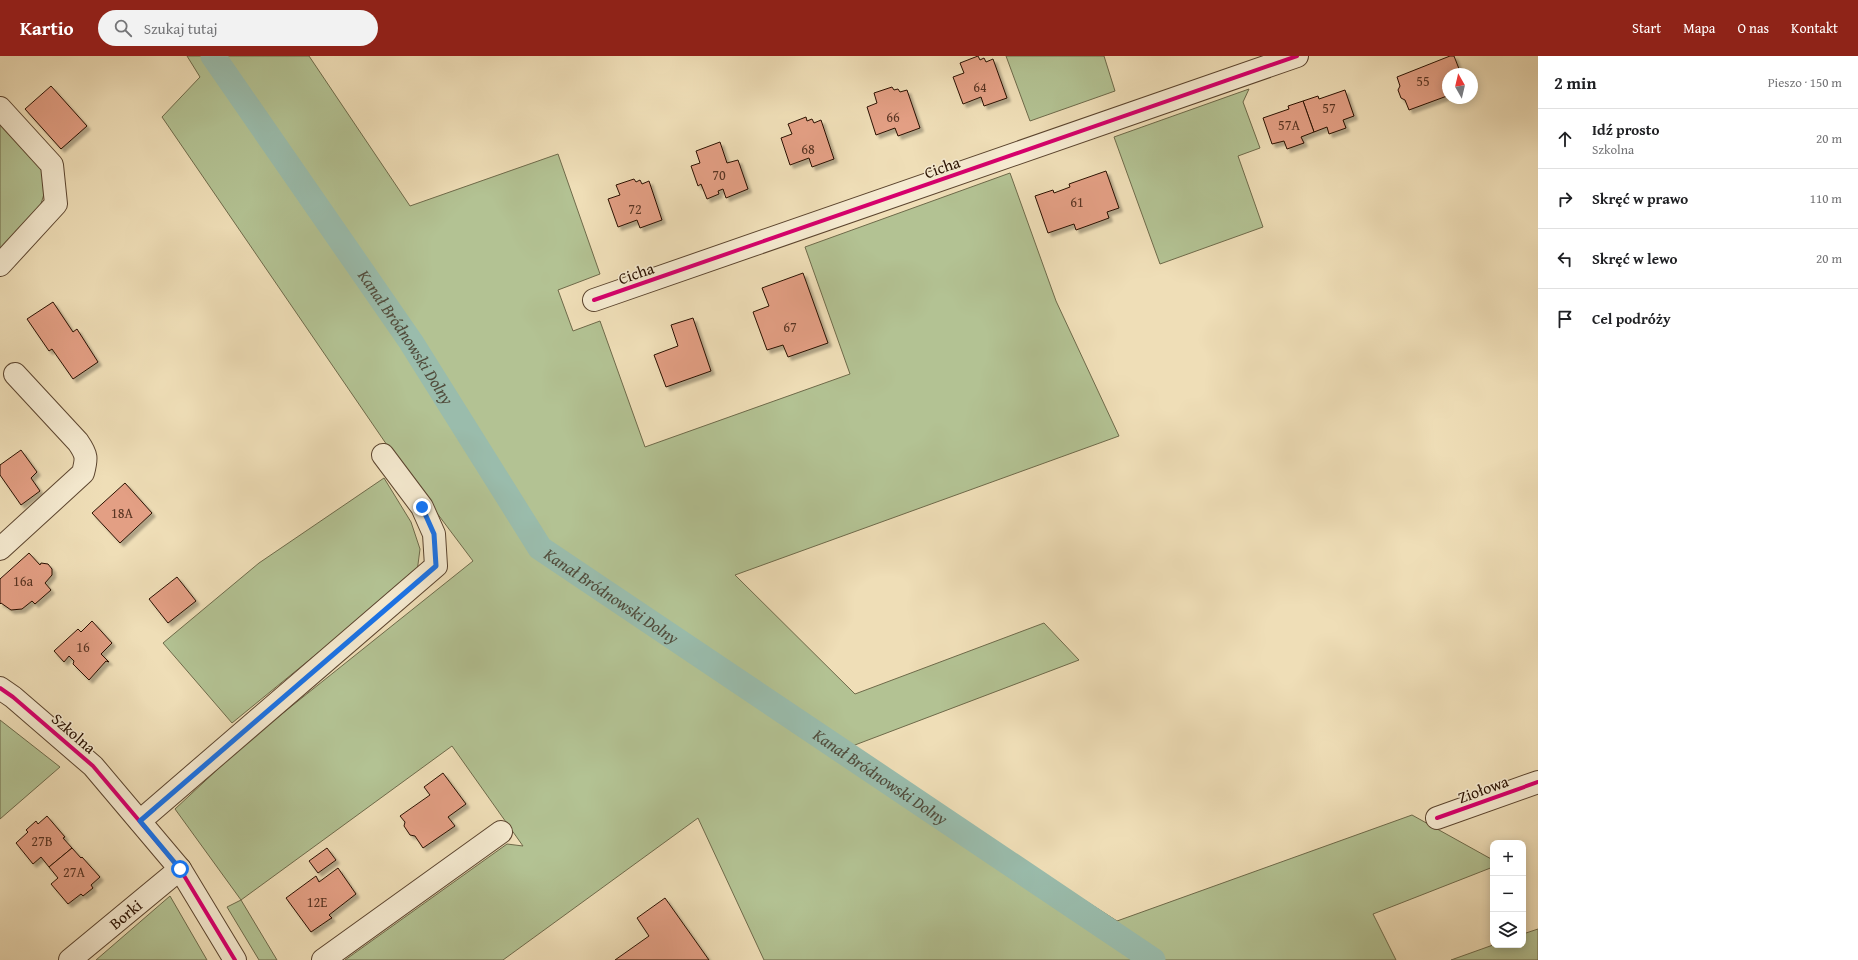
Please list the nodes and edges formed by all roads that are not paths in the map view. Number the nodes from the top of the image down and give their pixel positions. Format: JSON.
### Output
{"nodes":[{"id":1,"x":1297,"y":56,"type":"edge"},
{"id":2,"x":0,"y":108,"type":"edge"},
{"id":3,"x":0,"y":265,"type":"edge"},
{"id":4,"x":594,"y":300,"type":"dead end"},
{"id":5,"x":15,"y":374,"type":"dead end"},
{"id":6,"x":383,"y":455,"type":"dead end"},
{"id":7,"x":0,"y":548,"type":"edge"},
{"id":8,"x":0,"y":688,"type":"edge"},
{"id":9,"x":1538,"y":782,"type":"edge"},
{"id":10,"x":1437,"y":818,"type":"dead end"},
{"id":11,"x":140,"y":821,"type":"junction"},
{"id":12,"x":501,"y":832,"type":"dead end"},
{"id":13,"x":180,"y":869,"type":"junction"},
{"id":14,"x":70,"y":960,"type":"edge"},
{"id":15,"x":235,"y":960,"type":"edge"},
{"id":16,"x":324,"y":960,"type":"edge"}],
"edges":[{"from":1,"to":4,"type":"street","name":"Cicha"},
{"from":2,"to":3,"type":"street"},
{"from":5,"to":7,"type":"street"},
{"from":6,"to":11,"type":"street"},
{"from":8,"to":11,"type":"street","name":"Szkolna"},
{"from":9,"to":10,"type":"street","name":"Ziołowa"},
{"from":11,"to":13,"type":"street","name":"Szkolna"},
{"from":12,"to":16,"type":"street"},
{"from":13,"to":14,"type":"street","name":"Borki"},
{"from":13,"to":15,"type":"street","name":"Szkolna"}]}
